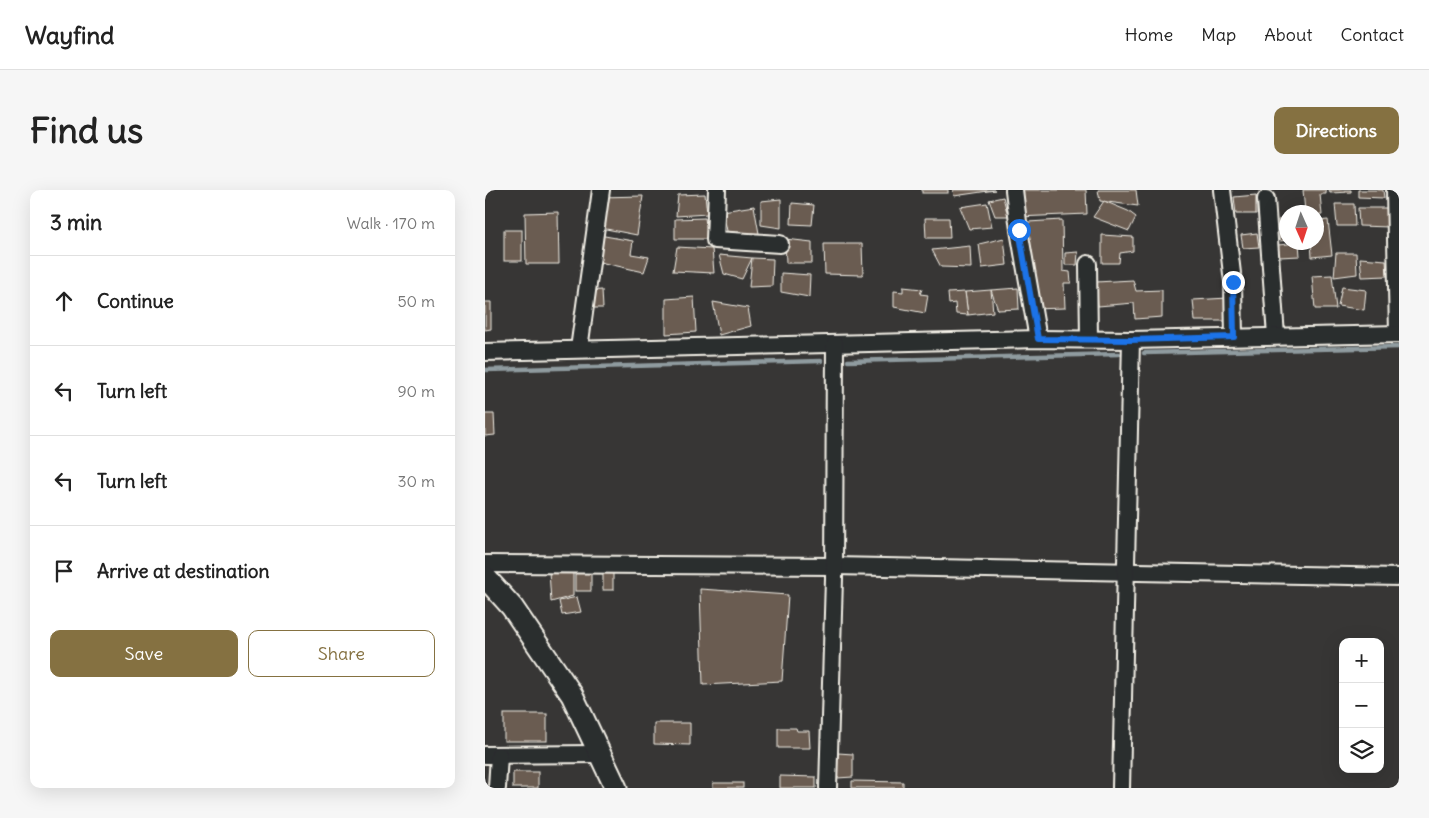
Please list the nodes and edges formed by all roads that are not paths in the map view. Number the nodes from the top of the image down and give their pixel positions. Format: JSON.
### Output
{"nodes":[{"id":1,"x":601,"y":190,"type":"edge"},
{"id":2,"x":717,"y":190,"type":"edge"},
{"id":3,"x":1014,"y":190,"type":"edge"},
{"id":4,"x":1222,"y":190,"type":"edge"},
{"id":5,"x":1395,"y":190,"type":"edge"},
{"id":6,"x":1266,"y":199,"type":"dead end"},
{"id":7,"x":780,"y":244,"type":"dead end"},
{"id":8,"x":1088,"y":264,"type":"dead end"},
{"id":9,"x":1399,"y":334,"type":"edge"},
{"id":10,"x":1276,"y":336,"type":"junction"},
{"id":11,"x":1234,"y":337,"type":"junction"},
{"id":12,"x":1038,"y":339,"type":"junction"},
{"id":13,"x":1089,"y":339,"type":"junction"},
{"id":14,"x":1131,"y":340,"type":"junction"},
{"id":15,"x":835,"y":344,"type":"junction"},
{"id":16,"x":579,"y":350,"type":"junction"},
{"id":17,"x":485,"y":352,"type":"edge"},
{"id":18,"x":485,"y":564,"type":"edge"},
{"id":19,"x":834,"y":566,"type":"junction"},
{"id":20,"x":1126,"y":572,"type":"junction"},
{"id":21,"x":485,"y":577,"type":"edge"},
{"id":22,"x":1399,"y":577,"type":"edge"},
{"id":23,"x":601,"y":754,"type":"junction"},
{"id":24,"x":492,"y":755,"type":"edge"},
{"id":25,"x":497,"y":788,"type":"edge"},
{"id":26,"x":616,"y":788,"type":"edge"},
{"id":27,"x":828,"y":788,"type":"edge"},
{"id":28,"x":1121,"y":788,"type":"edge"}],
"edges":[{"from":1,"to":16,"type":"street"},
{"from":2,"to":7,"type":"street"},
{"from":3,"to":12,"type":"street"},
{"from":4,"to":11,"type":"street"},
{"from":5,"to":9,"type":"street"},
{"from":6,"to":10,"type":"street"},
{"from":8,"to":13,"type":"street"},
{"from":9,"to":10,"type":"street"},
{"from":10,"to":11,"type":"street"},
{"from":11,"to":14,"type":"street"},
{"from":12,"to":13,"type":"street"},
{"from":12,"to":15,"type":"street"},
{"from":13,"to":14,"type":"street"},
{"from":14,"to":20,"type":"street"},
{"from":15,"to":16,"type":"street"},
{"from":15,"to":19,"type":"street"},
{"from":16,"to":17,"type":"street"},
{"from":18,"to":19,"type":"street"},
{"from":19,"to":20,"type":"street"},
{"from":19,"to":27,"type":"street"},
{"from":20,"to":22,"type":"street"},
{"from":20,"to":28,"type":"street"},
{"from":21,"to":23,"type":"street"},
{"from":23,"to":24,"type":"street"},
{"from":23,"to":26,"type":"street"},
{"from":24,"to":25,"type":"street"}]}
